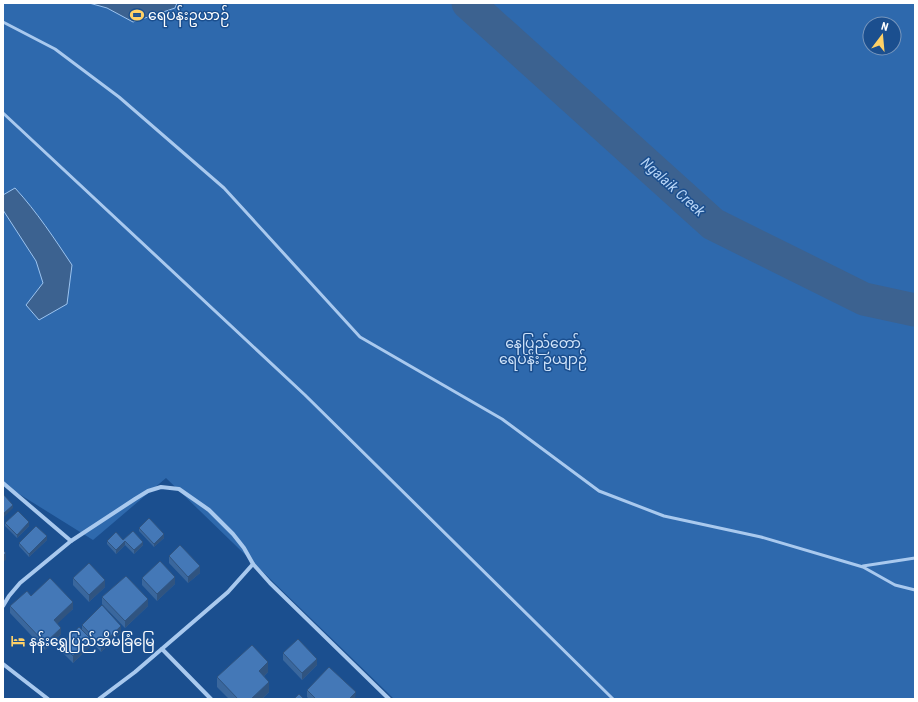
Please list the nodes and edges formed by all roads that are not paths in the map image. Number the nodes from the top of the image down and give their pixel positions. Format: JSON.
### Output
{"nodes":[{"id":1,"x":3,"y":22,"type":"edge"},
{"id":2,"x":3,"y":113,"type":"edge"},
{"id":3,"x":3,"y":483,"type":"edge"},
{"id":4,"x":72,"y":541,"type":"junction"},
{"id":5,"x":915,"y":558,"type":"edge"},
{"id":6,"x":253,"y":564,"type":"junction"},
{"id":7,"x":862,"y":566,"type":"junction"},
{"id":8,"x":915,"y":590,"type":"edge"},
{"id":9,"x":3,"y":606,"type":"edge"},
{"id":10,"x":162,"y":649,"type":"junction"},
{"id":11,"x":3,"y":664,"type":"edge"},
{"id":12,"x":48,"y":699,"type":"edge"},
{"id":13,"x":99,"y":699,"type":"edge"},
{"id":14,"x":211,"y":699,"type":"edge"},
{"id":15,"x":389,"y":699,"type":"edge"},
{"id":16,"x":613,"y":699,"type":"edge"}],
"edges":[{"from":1,"to":7,"type":"lane"},
{"from":2,"to":16,"type":"lane"},
{"from":3,"to":4,"type":"street"},
{"from":4,"to":6,"type":"street"},
{"from":4,"to":9,"type":"street"},
{"from":5,"to":7,"type":"lane"},
{"from":6,"to":10,"type":"street"},
{"from":6,"to":15,"type":"street"},
{"from":7,"to":8,"type":"lane"},
{"from":10,"to":13,"type":"street"},
{"from":10,"to":14,"type":"street"},
{"from":11,"to":12,"type":"street"}]}
